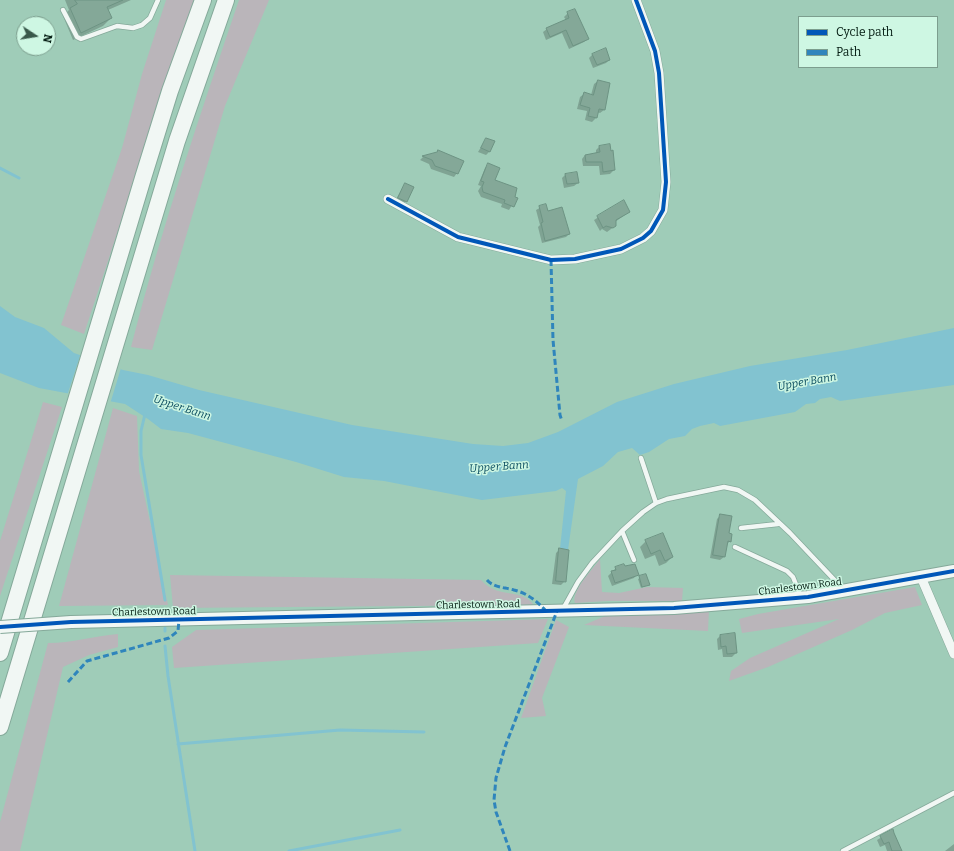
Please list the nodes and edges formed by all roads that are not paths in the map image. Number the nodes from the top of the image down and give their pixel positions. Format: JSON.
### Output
{"nodes":[{"id":1,"x":158,"y":0,"type":"edge"},
{"id":2,"x":203,"y":0,"type":"edge"},
{"id":3,"x":226,"y":0,"type":"edge"},
{"id":4,"x":636,"y":0,"type":"edge"},
{"id":5,"x":63,"y":10,"type":"dead end"},
{"id":6,"x":388,"y":199,"type":"dead end"},
{"id":7,"x":641,"y":458,"type":"dead end"},
{"id":8,"x":656,"y":503,"type":"junction"},
{"id":9,"x":778,"y":524,"type":"junction"},
{"id":10,"x":741,"y":528,"type":"dead end"},
{"id":11,"x":622,"y":530,"type":"junction"},
{"id":12,"x":735,"y":547,"type":"dead end"},
{"id":13,"x":634,"y":560,"type":"dead end"},
{"id":14,"x":954,"y":570,"type":"edge"},
{"id":15,"x":921,"y":577,"type":"junction"},
{"id":16,"x":845,"y":590,"type":"junction"},
{"id":17,"x":801,"y":597,"type":"junction"},
{"id":18,"x":562,"y":611,"type":"junction"},
{"id":19,"x":0,"y":627,"type":"edge"},
{"id":20,"x":0,"y":653,"type":"edge"},
{"id":21,"x":954,"y":654,"type":"edge"},
{"id":22,"x":0,"y":727,"type":"edge"},
{"id":23,"x":954,"y":794,"type":"edge"},
{"id":24,"x":843,"y":851,"type":"edge"}],
"edges":[{"from":1,"to":5,"type":"lane"},
{"from":2,"to":20,"type":"highway"},
{"from":3,"to":22,"type":"highway"},
{"from":4,"to":6,"type":"street"},
{"from":7,"to":8,"type":"lane"},
{"from":8,"to":9,"type":"lane"},
{"from":8,"to":11,"type":"lane"},
{"from":9,"to":10,"type":"lane"},
{"from":9,"to":16,"type":"lane"},
{"from":11,"to":13,"type":"lane"},
{"from":11,"to":18,"type":"lane"},
{"from":12,"to":17,"type":"lane"},
{"from":14,"to":15,"type":"main road","name":"Charlestown Road"},
{"from":15,"to":16,"type":"main road","name":"Charlestown Road"},
{"from":15,"to":21,"type":"street"},
{"from":16,"to":17,"type":"main road","name":"Charlestown Road"},
{"from":17,"to":18,"type":"main road","name":"Charlestown Road"},
{"from":18,"to":19,"type":"main road","name":"Charlestown Road","bridge":true},
{"from":23,"to":24,"type":"lane"}]}
